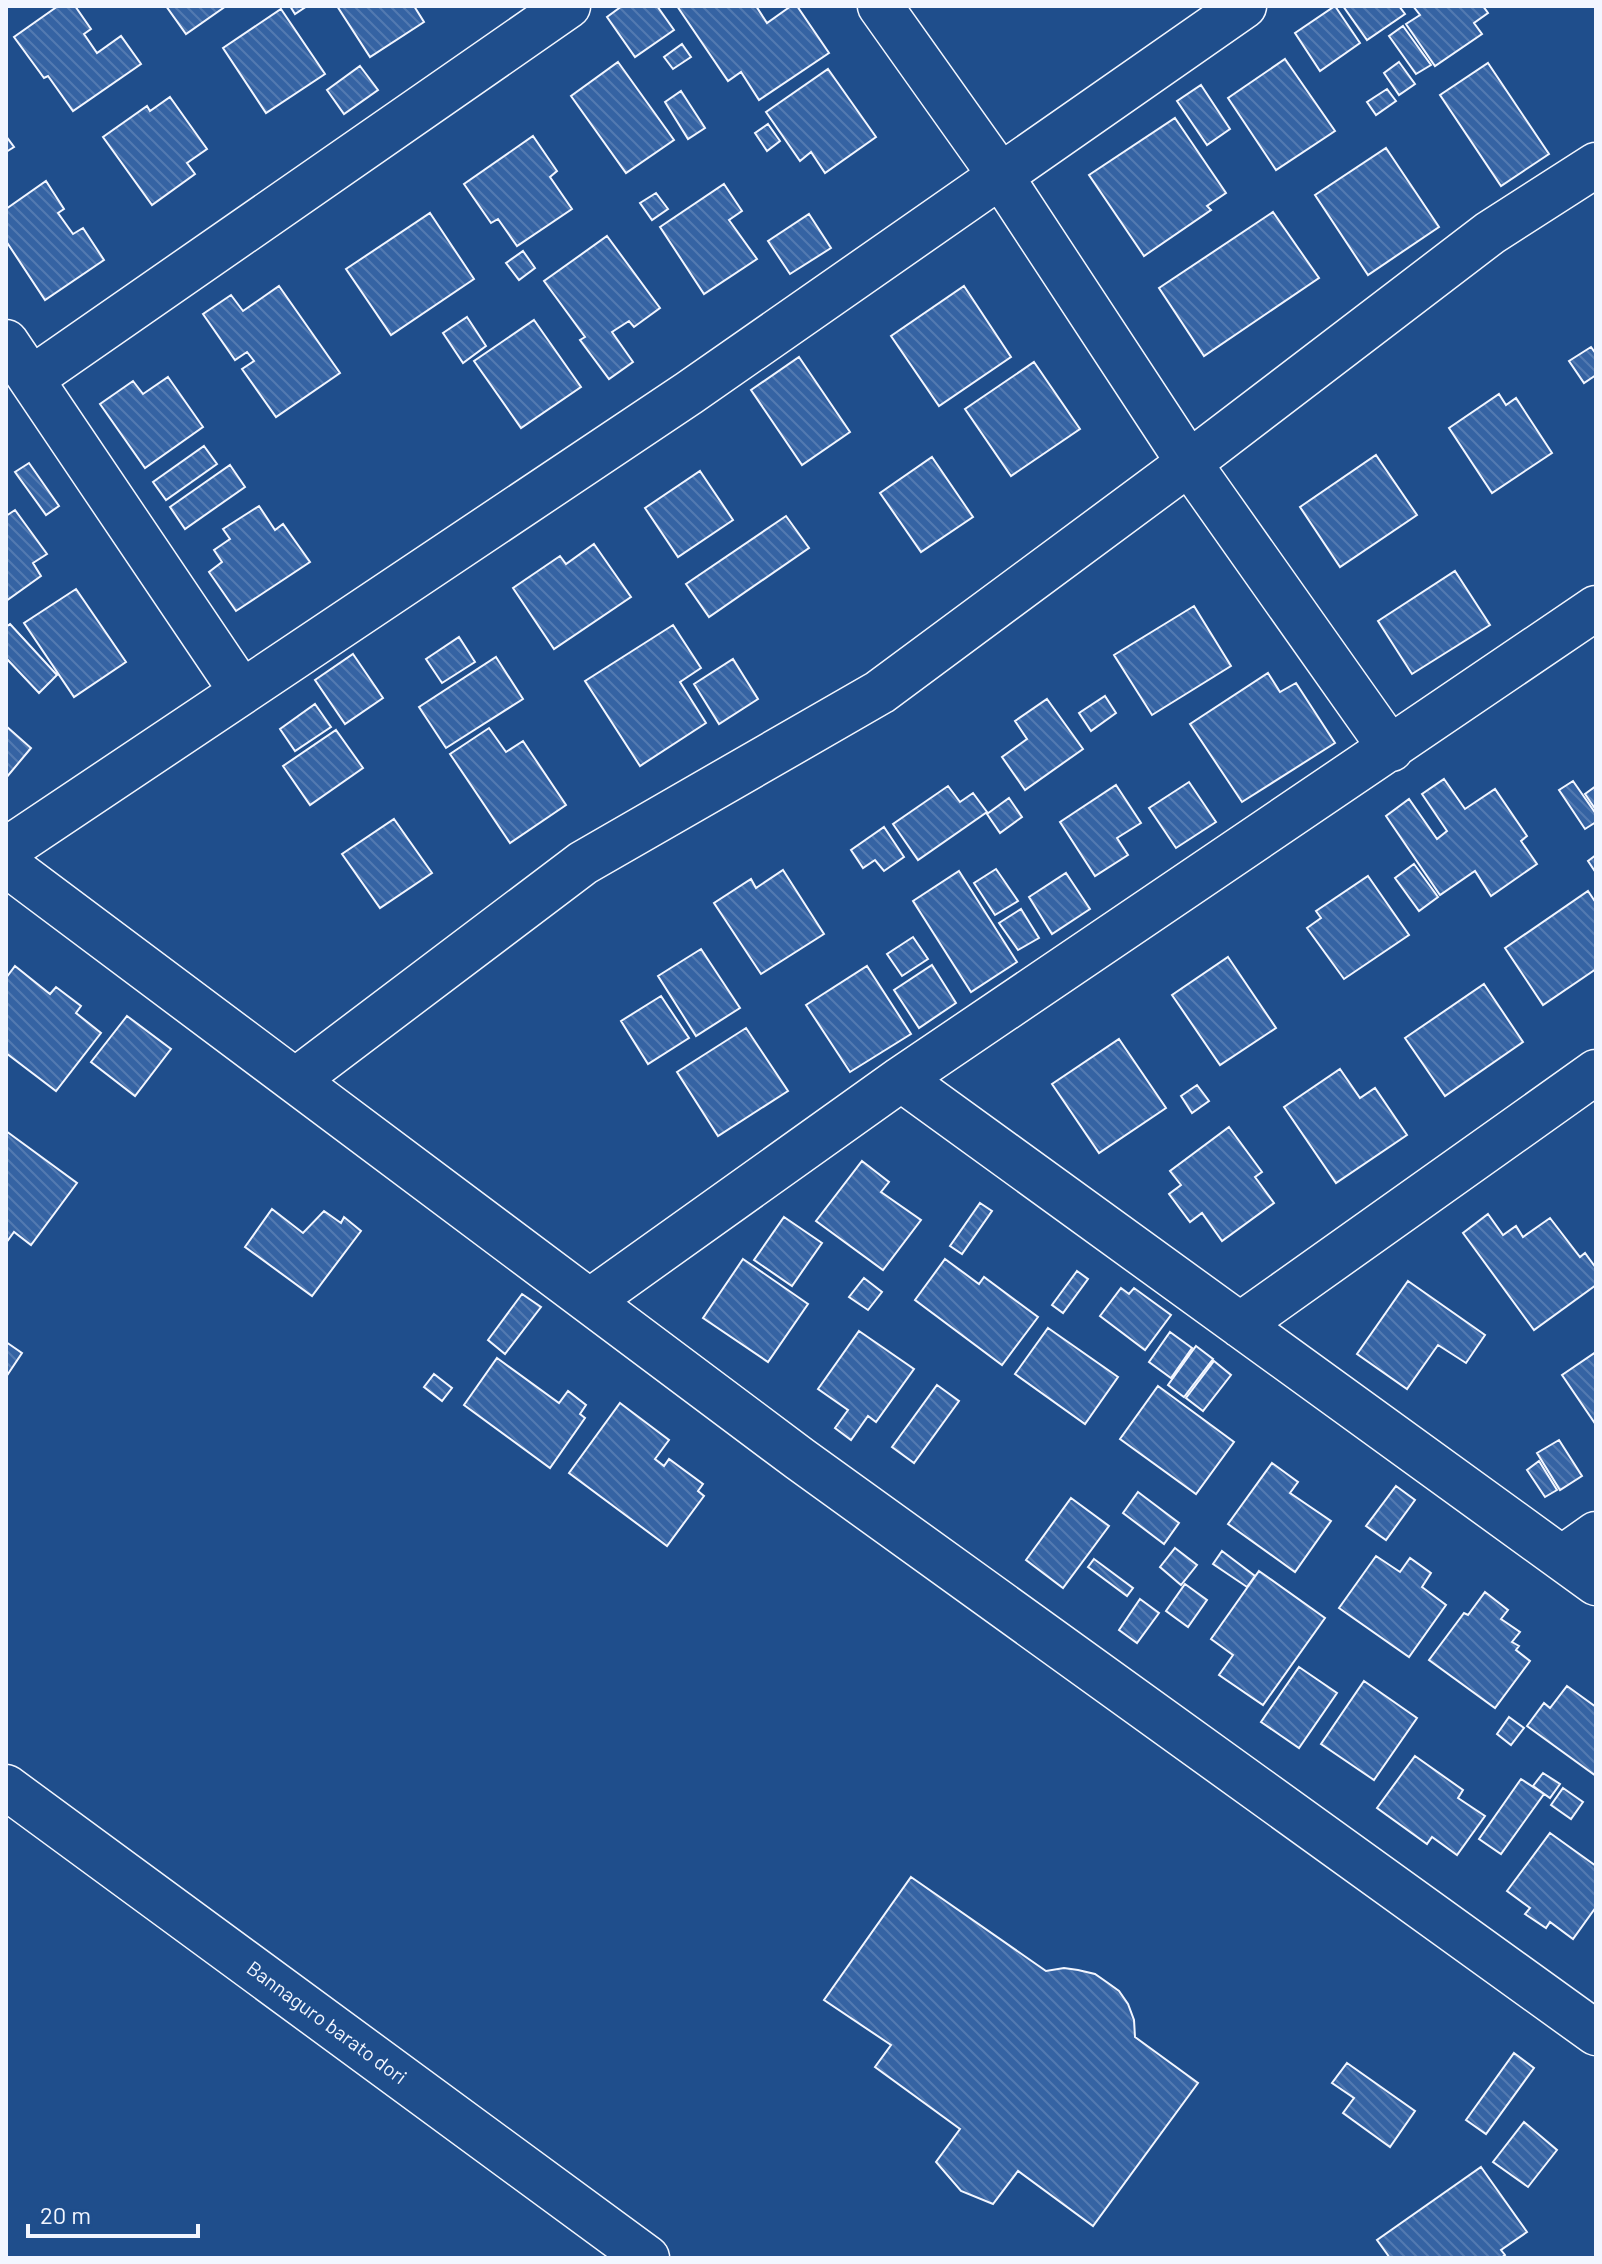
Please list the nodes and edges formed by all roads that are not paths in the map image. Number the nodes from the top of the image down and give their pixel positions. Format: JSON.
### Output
{"nodes":[{"id":1,"x":568,"y":6,"type":"edge"},
{"id":2,"x":880,"y":6,"type":"edge"},
{"id":3,"x":1244,"y":6,"type":"edge"},
{"id":4,"x":1596,"y":165,"type":"edge"},
{"id":5,"x":1000,"y":175,"type":"junction"},
{"id":6,"x":6,"y":342,"type":"edge"},
{"id":7,"x":31,"y":379,"type":"junction"},
{"id":8,"x":1189,"y":463,"type":"junction"},
{"id":9,"x":1596,"y":608,"type":"edge"},
{"id":10,"x":242,"y":692,"type":"junction"},
{"id":11,"x":1391,"y":749,"type":"junction"},
{"id":12,"x":6,"y":850,"type":"edge"},
{"id":13,"x":6,"y":864,"type":"edge"},
{"id":14,"x":1596,"y":1072,"type":"edge"},
{"id":15,"x":901,"y":1079,"type":"junction"},
{"id":16,"x":296,"y":1080,"type":"junction"},
{"id":17,"x":590,"y":1301,"type":"junction"},
{"id":18,"x":1240,"y":1325,"type":"junction"},
{"id":19,"x":1585,"y":1559,"type":"edge"},
{"id":20,"x":6,"y":1787,"type":"edge"},
{"id":21,"x":1586,"y":2012,"type":"edge"},
{"id":22,"x":647,"y":2258,"type":"edge"}],
"edges":[{"from":1,"to":7,"type":"street"},
{"from":2,"to":5,"type":"street"},
{"from":3,"to":5,"type":"street"},
{"from":4,"to":8,"type":"street"},
{"from":5,"to":8,"type":"street"},
{"from":5,"to":10,"type":"street"},
{"from":6,"to":7,"type":"street"},
{"from":7,"to":10,"type":"street"},
{"from":8,"to":11,"type":"street"},
{"from":8,"to":16,"type":"street"},
{"from":9,"to":11,"type":"street"},
{"from":10,"to":12,"type":"street"},
{"from":11,"to":15,"type":"street"},
{"from":13,"to":16,"type":"street"},
{"from":14,"to":18,"type":"street"},
{"from":15,"to":17,"type":"street"},
{"from":15,"to":18,"type":"street"},
{"from":16,"to":17,"type":"street"},
{"from":17,"to":21,"type":"street"},
{"from":18,"to":19,"type":"street"},
{"from":20,"to":22,"type":"street","name":"Bannaguro barato dori"}]}
